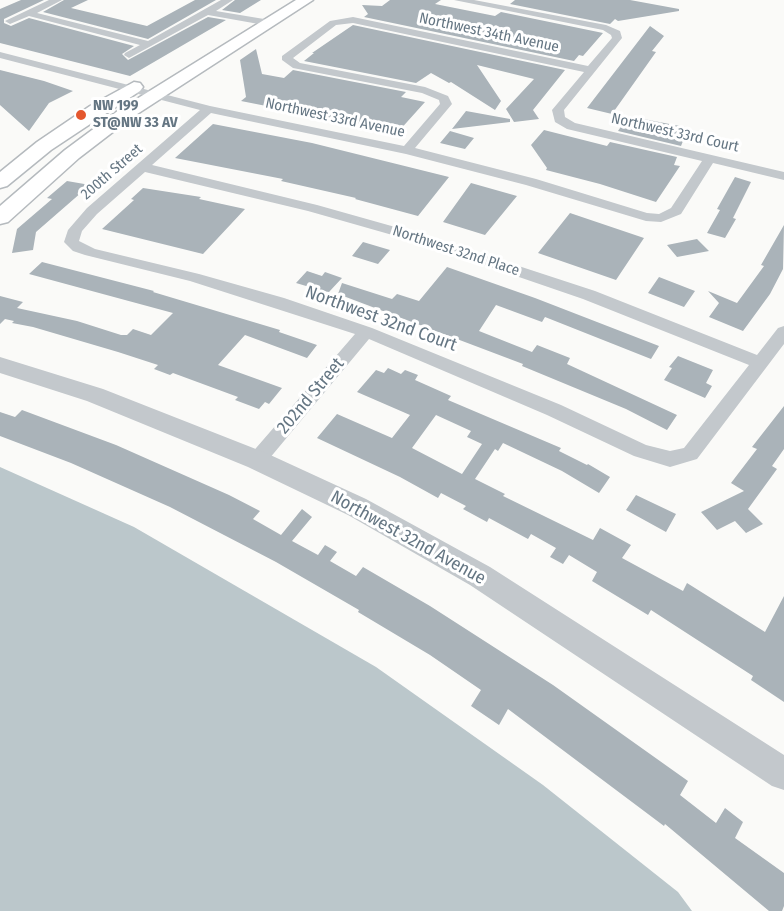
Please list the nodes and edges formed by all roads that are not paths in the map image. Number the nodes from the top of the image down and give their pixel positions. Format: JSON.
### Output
{"nodes":[{"id":1,"x":57,"y":0,"type":"edge"},
{"id":2,"x":228,"y":0,"type":"edge"},
{"id":3,"x":281,"y":0,"type":"edge"},
{"id":4,"x":306,"y":0,"type":"edge"},
{"id":5,"x":459,"y":0,"type":"edge"},
{"id":6,"x":211,"y":10,"type":"junction"},
{"id":7,"x":27,"y":13,"type":"junction"},
{"id":8,"x":251,"y":18,"type":"junction"},
{"id":9,"x":10,"y":21,"type":"dead end"},
{"id":10,"x":270,"y":22,"type":"junction"},
{"id":11,"x":149,"y":44,"type":"junction"},
{"id":12,"x":129,"y":55,"type":"dead end"},
{"id":13,"x":0,"y":56,"type":"edge"},
{"id":14,"x":591,"y":70,"type":"junction"},
{"id":15,"x":129,"y":90,"type":"junction"},
{"id":16,"x":152,"y":96,"type":"junction"},
{"id":17,"x":209,"y":109,"type":"junction"},
{"id":18,"x":407,"y":150,"type":"junction"},
{"id":19,"x":711,"y":158,"type":"junction"},
{"id":20,"x":142,"y":168,"type":"junction"},
{"id":21,"x":784,"y":176,"type":"edge"},
{"id":22,"x":0,"y":182,"type":"edge"},
{"id":23,"x":0,"y":217,"type":"edge"},
{"id":24,"x":71,"y":242,"type":"joint"},
{"id":25,"x":366,"y":332,"type":"junction"},
{"id":26,"x":784,"y":332,"type":"edge"},
{"id":27,"x":761,"y":363,"type":"junction"},
{"id":28,"x":0,"y":365,"type":"edge"},
{"id":29,"x":257,"y":460,"type":"junction"},
{"id":30,"x":784,"y":774,"type":"edge"}],
"edges":[{"from":1,"to":7,"type":"street"},
{"from":2,"to":6,"type":"street"},
{"from":3,"to":8,"type":"main road"},
{"from":4,"to":10,"type":"main road"},
{"from":5,"to":14,"type":"street"},
{"from":6,"to":8,"type":"street"},
{"from":6,"to":11,"type":"street"},
{"from":7,"to":9,"type":"street"},
{"from":7,"to":11,"type":"street"},
{"from":8,"to":10,"type":"street"},
{"from":8,"to":15,"type":"main road"},
{"from":10,"to":16,"type":"main road"},
{"from":11,"to":12,"type":"street"},
{"from":13,"to":15,"type":"street","name":"Northwest 33rd Avenue"},
{"from":14,"to":18,"type":"street","name":"Northwest 34th Avenue"},
{"from":14,"to":19,"type":"street","name":"Northwest 33rd Court"},
{"from":15,"to":16,"type":"street","name":"Northwest 33rd Avenue"},
{"from":15,"to":22,"type":"main road"},
{"from":16,"to":17,"type":"street","name":"Northwest 33rd Avenue"},
{"from":16,"to":23,"type":"main road"},
{"from":17,"to":18,"type":"street","name":"Northwest 33rd Avenue"},
{"from":17,"to":20,"type":"street","name":"200th Street"},
{"from":18,"to":19,"type":"street","name":"Northwest 33rd Avenue"},
{"from":19,"to":21,"type":"street","name":"Northwest 33rd Court"},
{"from":20,"to":24,"type":"street","name":"200th Street"},
{"from":20,"to":27,"type":"street","name":"Northwest 32nd Place"},
{"from":24,"to":25,"type":"street","name":"Northwest 32nd Court"},
{"from":25,"to":27,"type":"street","name":"Northwest 32nd Court"},
{"from":25,"to":29,"type":"street","name":"202nd Street"},
{"from":26,"to":27,"type":"street"},
{"from":28,"to":29,"type":"street","name":"Northwest 32nd Avenue"},
{"from":29,"to":30,"type":"street","name":"Northwest 32nd Avenue"}]}
